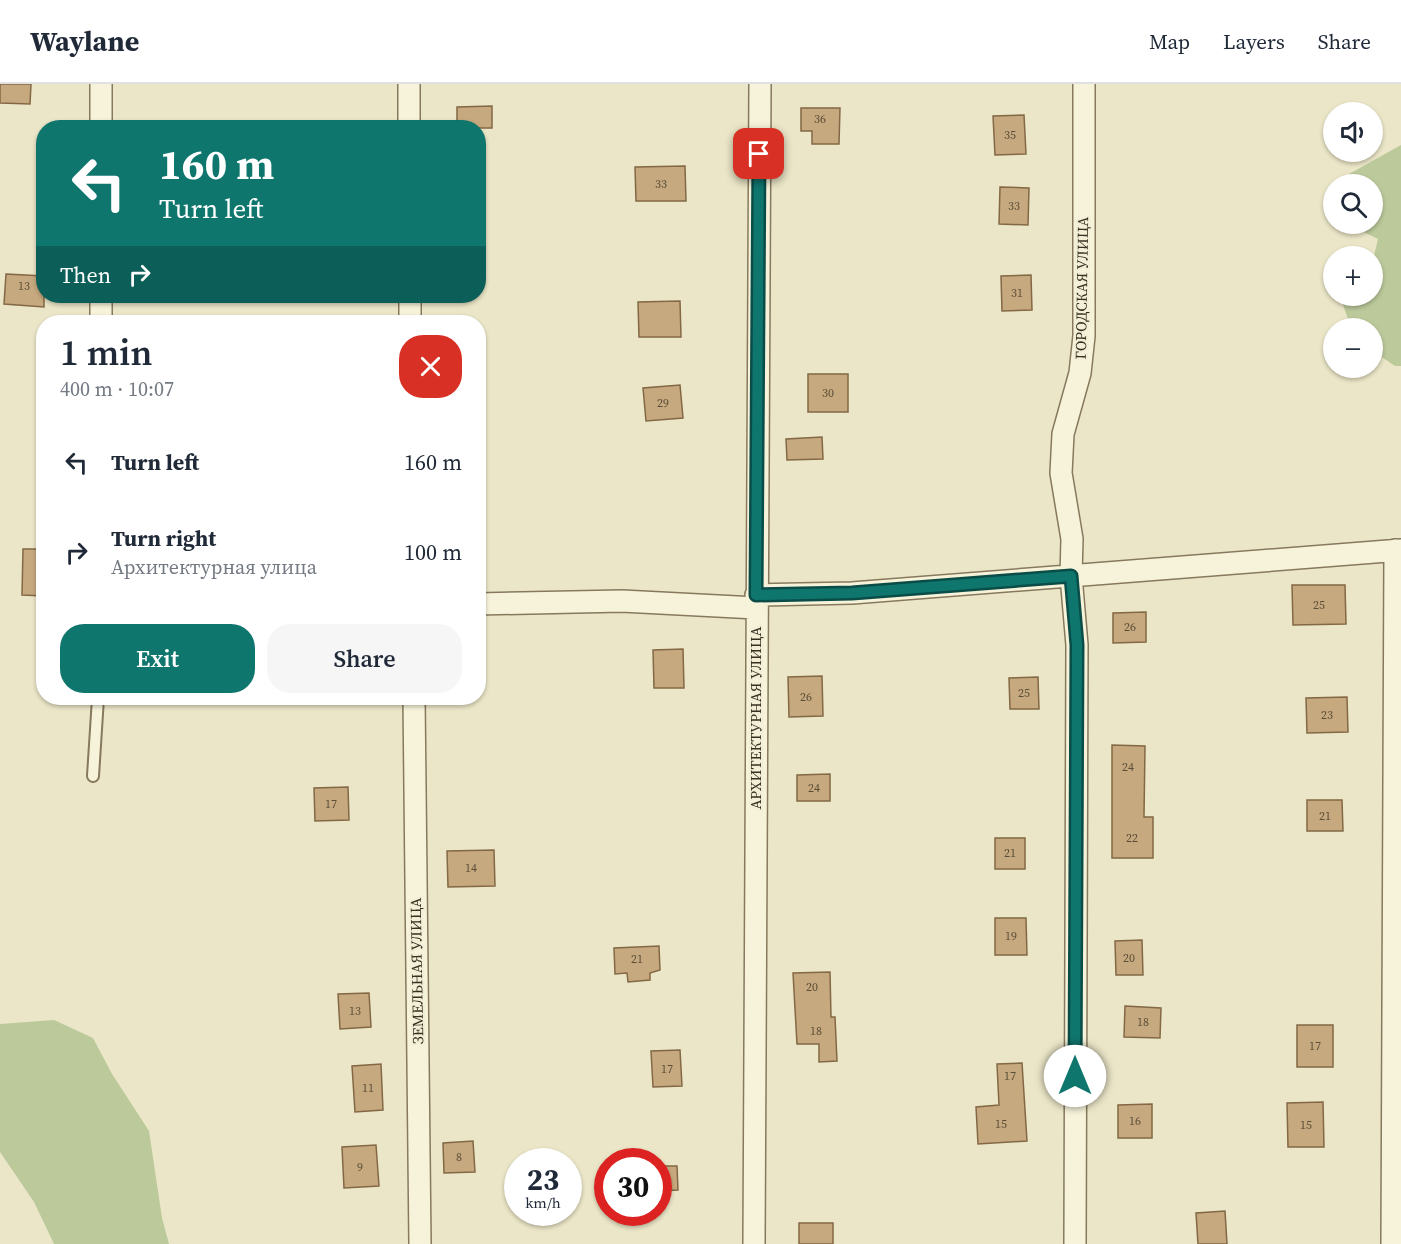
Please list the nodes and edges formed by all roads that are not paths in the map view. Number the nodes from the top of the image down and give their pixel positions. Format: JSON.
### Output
{"nodes":[{"id":1,"x":101,"y":84,"type":"edge"},
{"id":2,"x":409,"y":84,"type":"edge"},
{"id":3,"x":760,"y":84,"type":"edge"},
{"id":4,"x":1084,"y":84,"type":"edge"},
{"id":5,"x":101,"y":120,"type":"edge"},
{"id":6,"x":409,"y":120,"type":"edge"},
{"id":7,"x":1398,"y":550,"type":"edge"},
{"id":8,"x":1071,"y":576,"type":"junction"},
{"id":9,"x":756,"y":601,"type":"junction"},
{"id":10,"x":486,"y":604,"type":"edge"},
{"id":11,"x":98,"y":705,"type":"edge"},
{"id":12,"x":414,"y":705,"type":"edge"},
{"id":13,"x":93,"y":776,"type":"dead end"},
{"id":14,"x":420,"y":1244,"type":"edge"},
{"id":15,"x":754,"y":1244,"type":"edge"},
{"id":16,"x":1075,"y":1244,"type":"edge"},
{"id":17,"x":1392,"y":1244,"type":"edge"}],
"edges":[{"from":1,"to":5,"type":"street"},
{"from":2,"to":6,"type":"street"},
{"from":3,"to":9,"type":"street","name":"АРХИТЕКТУРНАЯ УЛИЦА"},
{"from":4,"to":8,"type":"street","name":"ГОРОДСКАЯ УЛИЦА"},
{"from":7,"to":8,"type":"street"},
{"from":7,"to":17,"type":"street"},
{"from":8,"to":9,"type":"street"},
{"from":8,"to":16,"type":"street","name":"ГОРОДСКАЯ УЛИЦА"},
{"from":9,"to":10,"type":"street"},
{"from":9,"to":15,"type":"street","name":"АРХИТЕКТУРНАЯ УЛИЦА"},
{"from":11,"to":13,"type":"lane"},
{"from":12,"to":14,"type":"street","name":"ЗЕМЕЛЬНАЯ УЛИЦА"}]}
